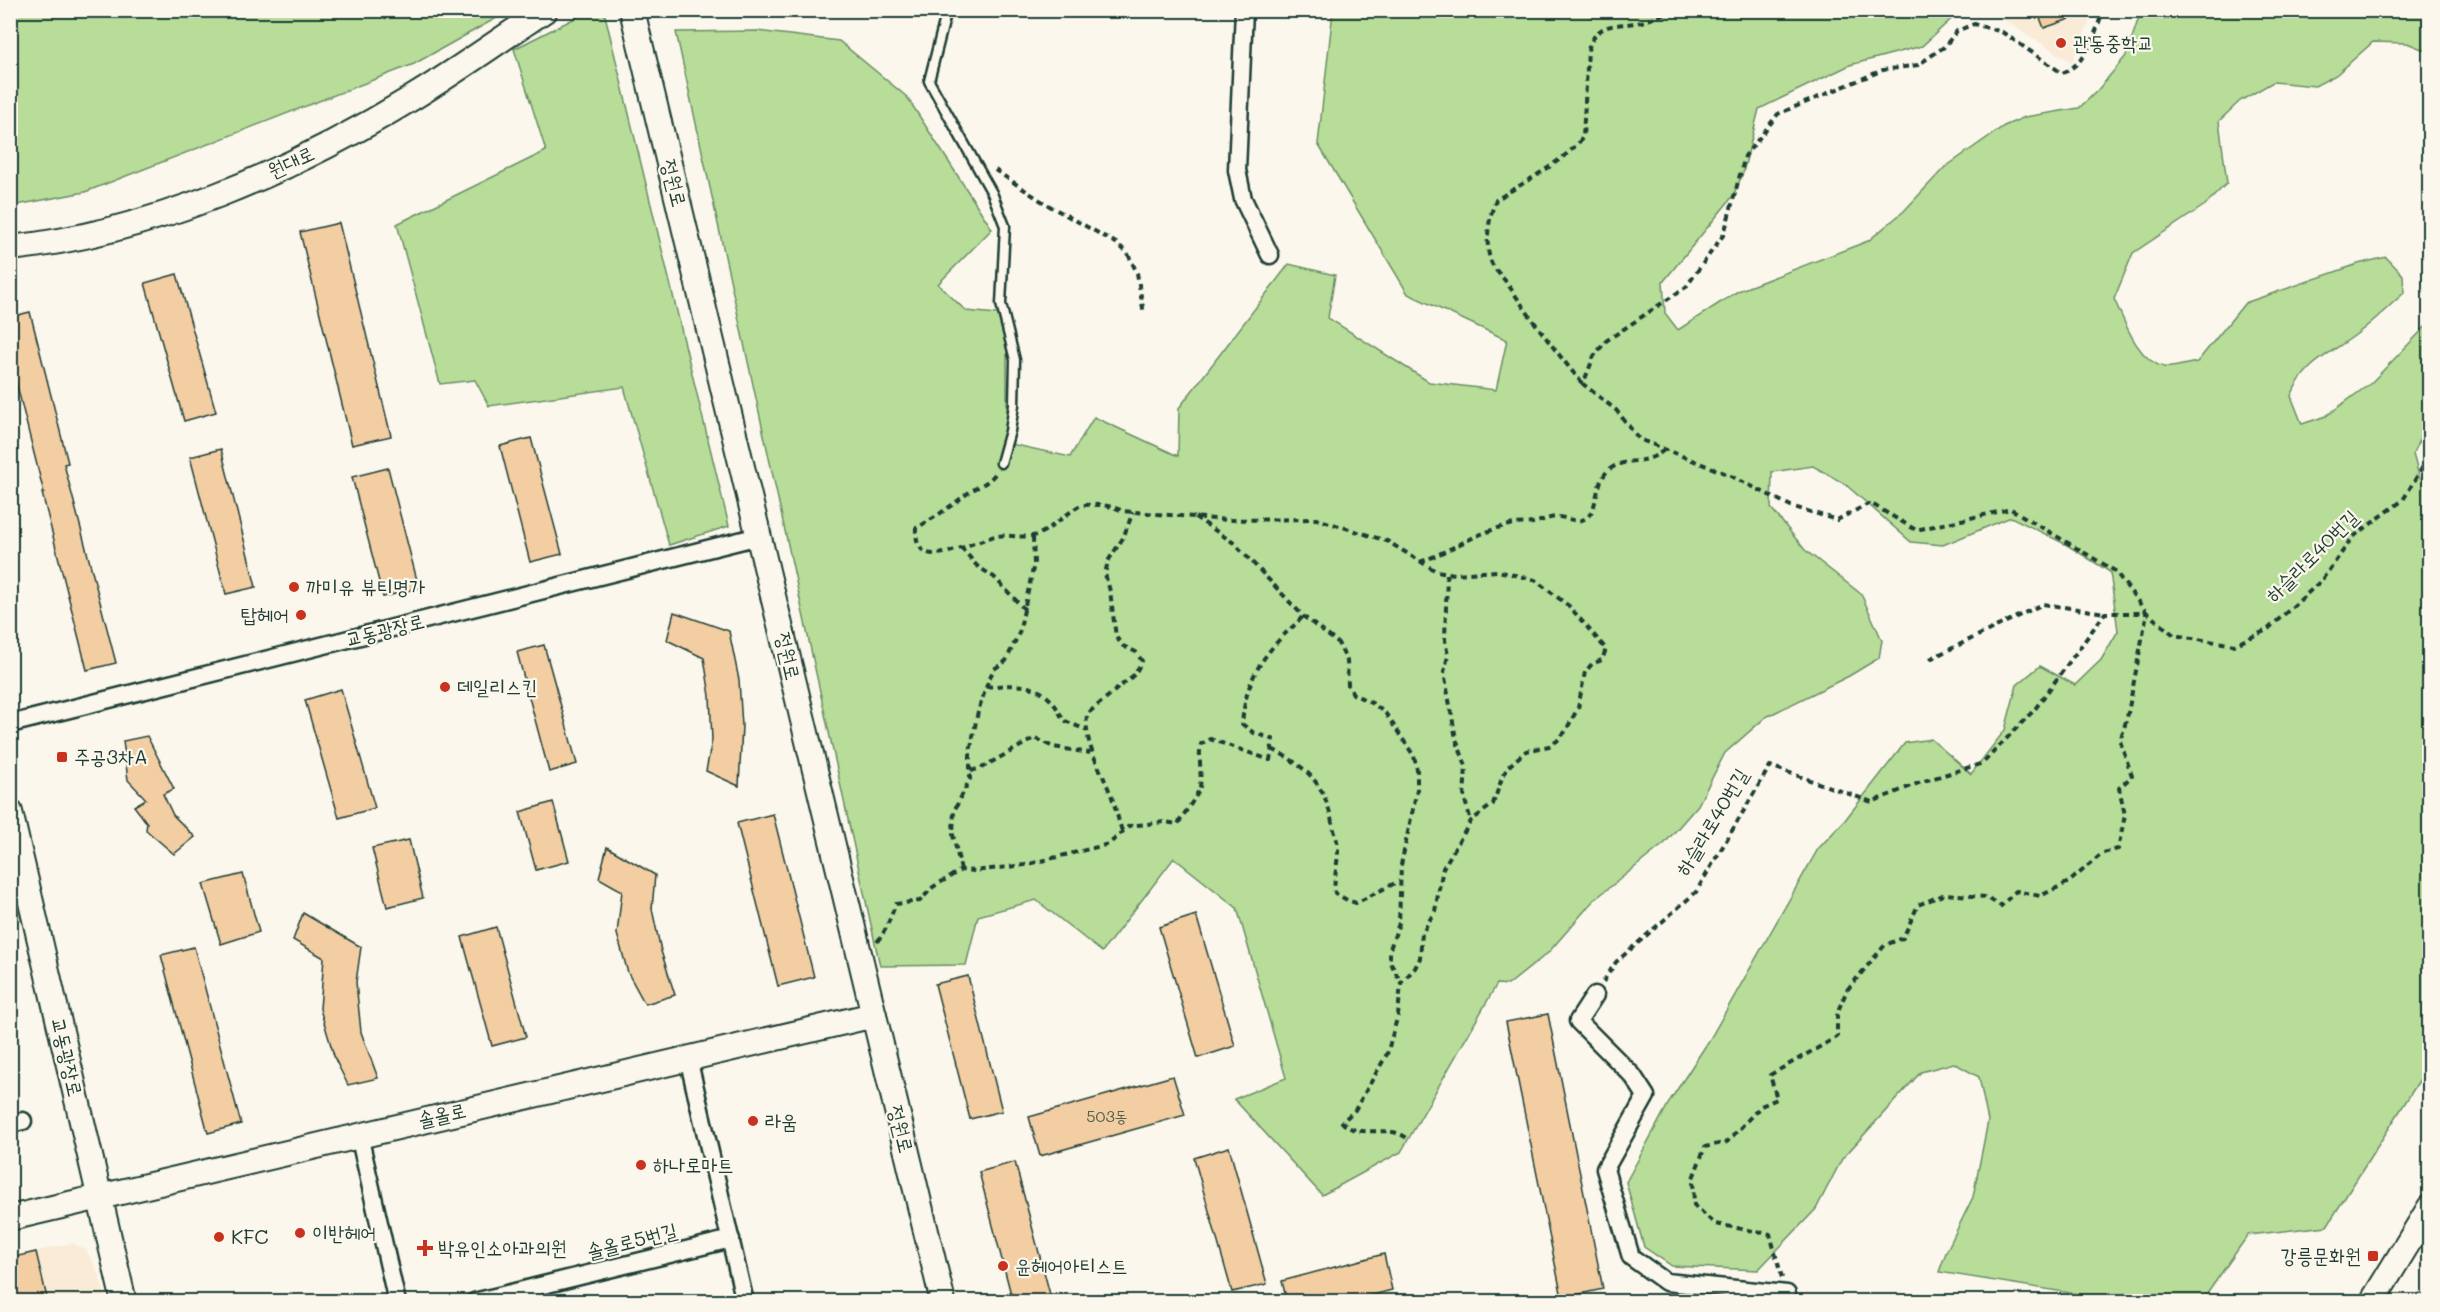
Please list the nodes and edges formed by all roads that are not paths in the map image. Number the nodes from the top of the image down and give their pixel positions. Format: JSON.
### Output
{"nodes":[{"id":1,"x":544,"y":10,"type":"edge"},
{"id":2,"x":632,"y":10,"type":"edge"},
{"id":3,"x":947,"y":10,"type":"edge"},
{"id":4,"x":1244,"y":10,"type":"edge"},
{"id":5,"x":10,"y":248,"type":"edge"},
{"id":6,"x":1270,"y":255,"type":"dead end"},
{"id":7,"x":1001,"y":463,"type":"road end"},
{"id":8,"x":759,"y":536,"type":"junction"},
{"id":9,"x":10,"y":724,"type":"edge"},
{"id":10,"x":10,"y":812,"type":"edge"},
{"id":11,"x":16,"y":860,"type":"edge"},
{"id":12,"x":1595,"y":995,"type":"road end"},
{"id":13,"x":873,"y":1015,"type":"junction"},
{"id":14,"x":688,"y":1058,"type":"junction"},
{"id":15,"x":359,"y":1135,"type":"junction"},
{"id":16,"x":99,"y":1196,"type":"junction"},
{"id":17,"x":2430,"y":1207,"type":"edge"},
{"id":18,"x":10,"y":1218,"type":"edge"},
{"id":19,"x":730,"y":1239,"type":"junction"},
{"id":20,"x":1787,"y":1298,"type":"edge"},
{"id":21,"x":124,"y":1302,"type":"edge"},
{"id":22,"x":397,"y":1302,"type":"edge"},
{"id":23,"x":474,"y":1302,"type":"edge"},
{"id":24,"x":745,"y":1302,"type":"edge"},
{"id":25,"x":943,"y":1302,"type":"edge"},
{"id":26,"x":2373,"y":1302,"type":"edge"}],
"edges":[{"from":1,"to":5,"type":"street","name":"원대로"},
{"from":2,"to":8,"type":"street","name":"정원로"},
{"from":3,"to":7,"type":"lane"},
{"from":4,"to":6,"type":"street"},
{"from":8,"to":9,"type":"street","name":"교동광장로"},
{"from":8,"to":13,"type":"street","name":"정원로"},
{"from":10,"to":11,"type":"street","name":"교동광장로"},
{"from":11,"to":16,"type":"street","name":"교동광장로"},
{"from":12,"to":20,"type":"street"},
{"from":13,"to":14,"type":"street","name":"솔올로"},
{"from":13,"to":25,"type":"street","name":"정원로"},
{"from":14,"to":15,"type":"street","name":"솔올로"},
{"from":14,"to":19,"type":"street"},
{"from":15,"to":16,"type":"street","name":"솔올로"},
{"from":15,"to":22,"type":"street"},
{"from":16,"to":18,"type":"street","name":"솔올로"},
{"from":16,"to":21,"type":"street","name":"교동광장로"},
{"from":17,"to":26,"type":"street"},
{"from":19,"to":23,"type":"street","name":"솔올로5번길"},
{"from":19,"to":24,"type":"street"}]}
